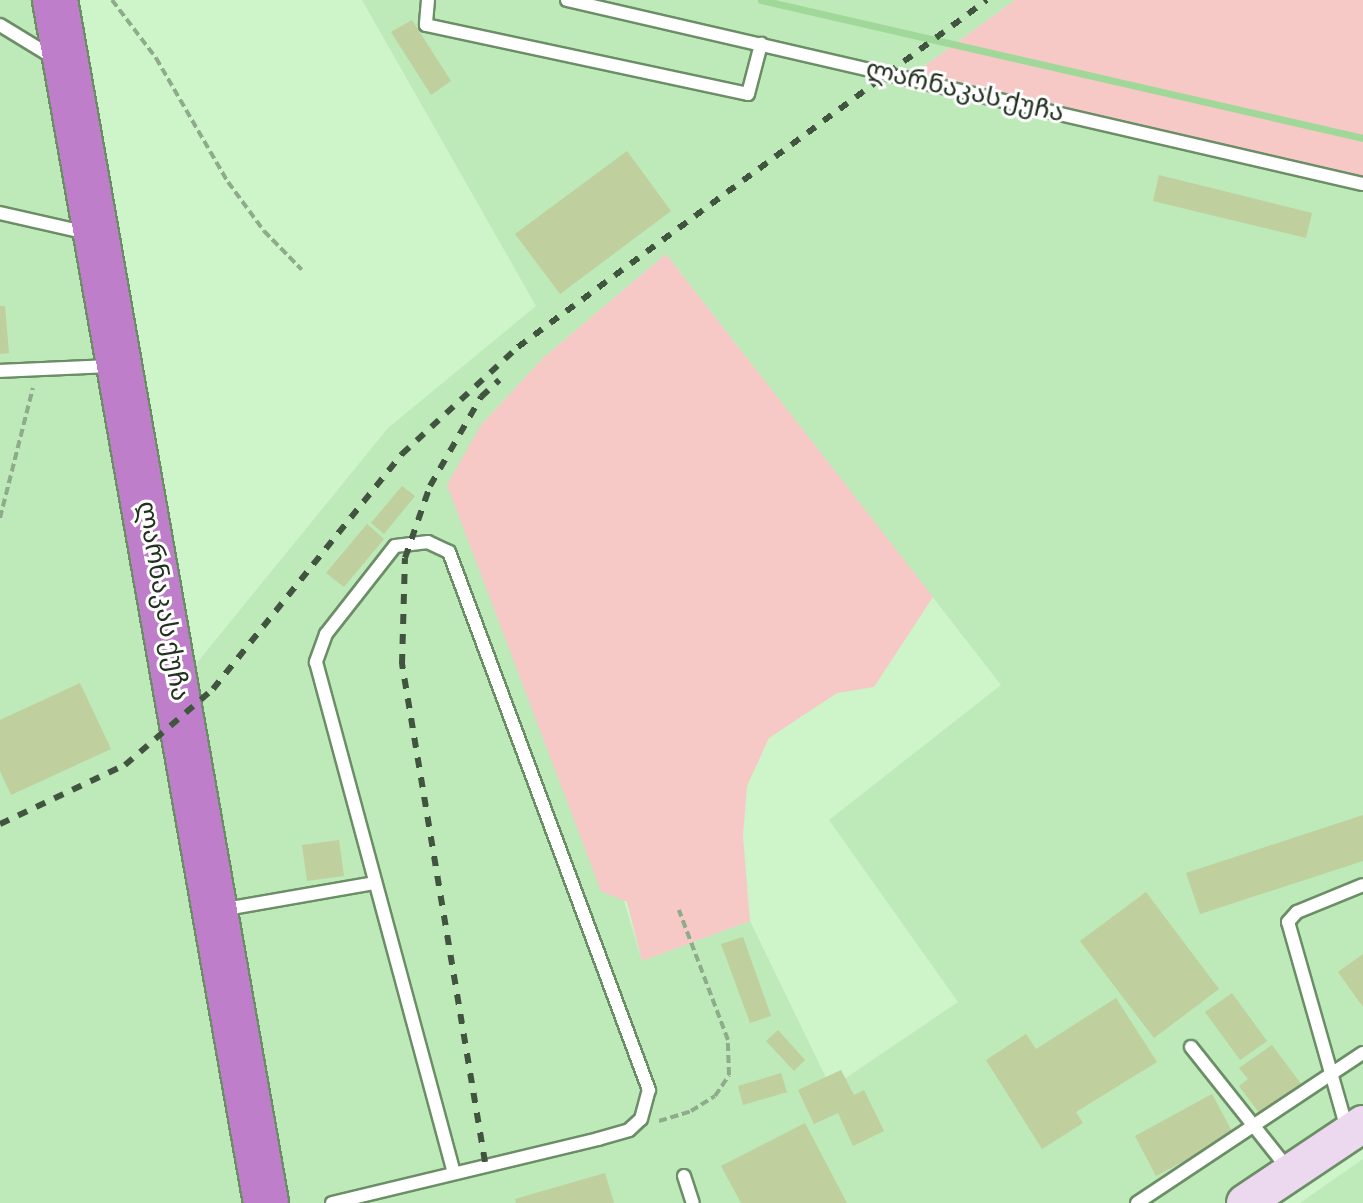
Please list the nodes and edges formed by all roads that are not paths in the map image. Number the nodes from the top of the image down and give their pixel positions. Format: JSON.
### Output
{"nodes":[{"id":1,"x":55,"y":0,"type":"edge"},
{"id":2,"x":428,"y":0,"type":"edge"},
{"id":3,"x":567,"y":0,"type":"edge"},
{"id":4,"x":0,"y":25,"type":"edge"},
{"id":5,"x":761,"y":44,"type":"junction"},
{"id":6,"x":67,"y":65,"type":"junction"},
{"id":7,"x":1363,"y":184,"type":"edge"},
{"id":8,"x":0,"y":213,"type":"edge"},
{"id":9,"x":98,"y":235,"type":"junction"},
{"id":10,"x":121,"y":366,"type":"junction"},
{"id":11,"x":0,"y":371,"type":"edge"},
{"id":12,"x":374,"y":883,"type":"junction"},
{"id":13,"x":1363,"y":885,"type":"edge"},
{"id":14,"x":217,"y":911,"type":"junction"},
{"id":15,"x":1191,"y":1047,"type":"dead end"},
{"id":16,"x":1363,"y":1053,"type":"edge"},
{"id":17,"x":1330,"y":1075,"type":"junction"},
{"id":18,"x":1256,"y":1126,"type":"junction"},
{"id":19,"x":1356,"y":1129,"type":"edge"},
{"id":20,"x":454,"y":1173,"type":"junction"},
{"id":21,"x":1291,"y":1173,"type":"junction"},
{"id":22,"x":684,"y":1176,"type":"dead end"},
{"id":23,"x":266,"y":1203,"type":"edge"},
{"id":24,"x":332,"y":1203,"type":"edge"},
{"id":25,"x":693,"y":1203,"type":"edge"},
{"id":26,"x":1137,"y":1203,"type":"edge"},
{"id":27,"x":1245,"y":1203,"type":"edge"}],
"edges":[{"from":1,"to":6,"type":"highway","name":"ლარნაკას ქუჩა"},
{"from":2,"to":5,"type":"lane"},
{"from":3,"to":5,"type":"lane","name":"ლარნაკას ქუჩა"},
{"from":4,"to":6,"type":"lane"},
{"from":5,"to":7,"type":"lane","name":"ლარნაკას ქუჩა"},
{"from":6,"to":9,"type":"highway","name":"ლარნაკას ქუჩა"},
{"from":8,"to":9,"type":"lane"},
{"from":9,"to":10,"type":"highway","name":"ლარნაკას ქუჩა"},
{"from":10,"to":11,"type":"lane"},
{"from":10,"to":14,"type":"highway","name":"ლარნაკას ქუჩა"},
{"from":12,"to":14,"type":"lane"},
{"from":12,"to":20,"type":"lane"},
{"from":12,"to":20,"type":"lane"},
{"from":13,"to":17,"type":"lane"},
{"from":14,"to":23,"type":"highway","name":"ლარნაკას ქუჩა"},
{"from":15,"to":18,"type":"lane"},
{"from":16,"to":17,"type":"lane"},
{"from":17,"to":18,"type":"lane"},
{"from":17,"to":19,"type":"lane"},
{"from":18,"to":21,"type":"lane"},
{"from":18,"to":26,"type":"lane"},
{"from":19,"to":21,"type":"main road"},
{"from":20,"to":24,"type":"lane"},
{"from":21,"to":27,"type":"main road"},
{"from":22,"to":25,"type":"lane"}]}
